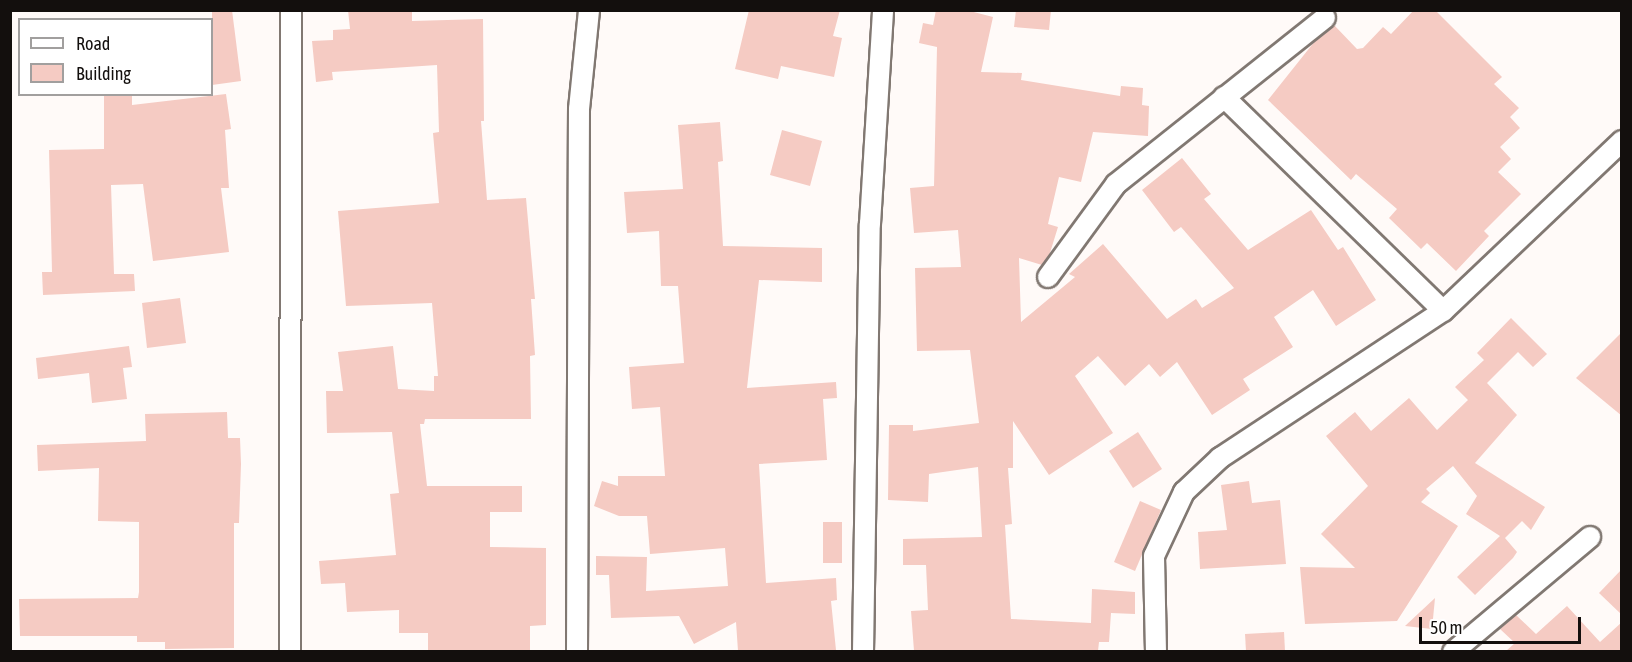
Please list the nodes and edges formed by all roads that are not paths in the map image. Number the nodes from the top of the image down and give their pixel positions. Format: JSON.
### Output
{"nodes":[{"id":1,"x":291,"y":10,"type":"edge"},
{"id":2,"x":589,"y":10,"type":"edge"},
{"id":3,"x":883,"y":10,"type":"edge"},
{"id":4,"x":1325,"y":18,"type":"dead end"},
{"id":5,"x":1224,"y":97,"type":"junction"},
{"id":6,"x":1622,"y":141,"type":"edge"},
{"id":7,"x":1048,"y":277,"type":"dead end"},
{"id":8,"x":1443,"y":311,"type":"junction"},
{"id":9,"x":1590,"y":537,"type":"dead end"},
{"id":10,"x":290,"y":651,"type":"edge"},
{"id":11,"x":577,"y":651,"type":"edge"},
{"id":12,"x":863,"y":651,"type":"edge"},
{"id":13,"x":1155,"y":651,"type":"edge"},
{"id":14,"x":1453,"y":651,"type":"edge"}],
"edges":[{"from":1,"to":10,"type":"street"},
{"from":2,"to":11,"type":"street"},
{"from":3,"to":12,"type":"street"},
{"from":4,"to":5,"type":"street"},
{"from":5,"to":7,"type":"street"},
{"from":5,"to":8,"type":"street"},
{"from":6,"to":8,"type":"street"},
{"from":8,"to":13,"type":"street"},
{"from":9,"to":14,"type":"street"}]}
